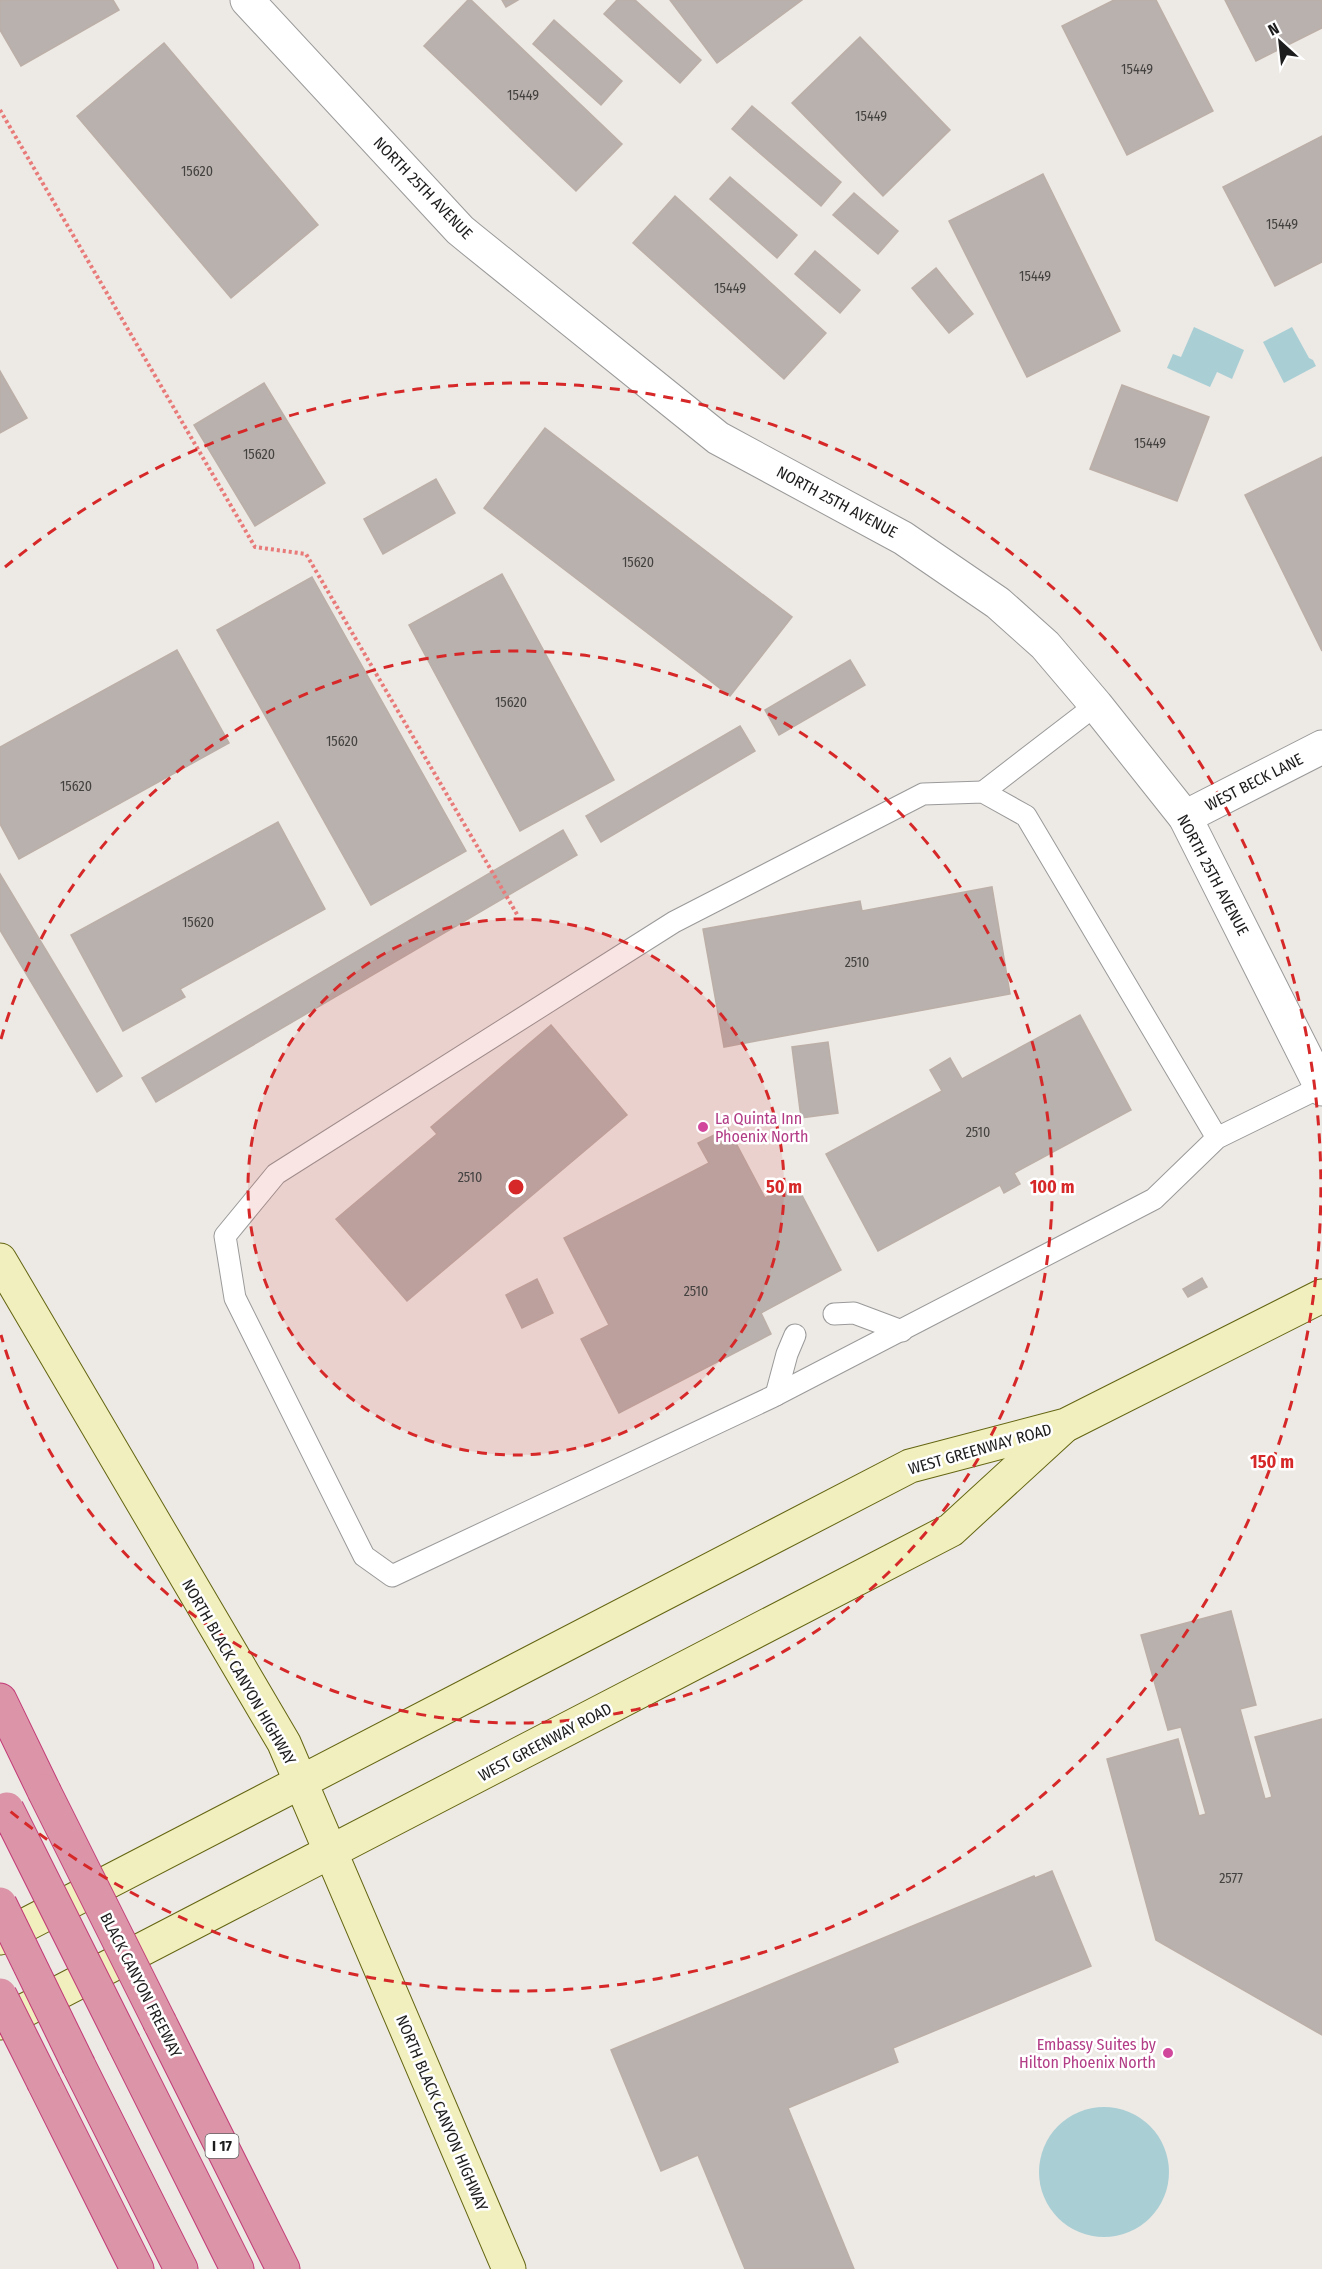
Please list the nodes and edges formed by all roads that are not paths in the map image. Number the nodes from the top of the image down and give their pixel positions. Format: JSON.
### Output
{"nodes":[{"id":1,"x":248,"y":0,"type":"edge"},
{"id":2,"x":1096,"y":705,"type":"junction"},
{"id":3,"x":1322,"y":747,"type":"edge"},
{"id":4,"x":983,"y":792,"type":"junction"},
{"id":5,"x":1185,"y":817,"type":"junction"},
{"id":6,"x":1322,"y":1088,"type":"edge"},
{"id":7,"x":1217,"y":1138,"type":"junction"},
{"id":8,"x":0,"y":1260,"type":"edge"},
{"id":9,"x":1322,"y":1296,"type":"edge"},
{"id":10,"x":834,"y":1314,"type":"dead end"},
{"id":11,"x":902,"y":1331,"type":"junction"},
{"id":12,"x":795,"y":1335,"type":"dead end"},
{"id":13,"x":776,"y":1395,"type":"junction"},
{"id":14,"x":1066,"y":1425,"type":"junction"},
{"id":15,"x":0,"y":1700,"type":"edge"},
{"id":16,"x":300,"y":1781,"type":"junction"},
{"id":17,"x":4,"y":1801,"type":"edge"},
{"id":18,"x":332,"y":1853,"type":"junction"},
{"id":19,"x":0,"y":1904,"type":"edge"},
{"id":20,"x":0,"y":1938,"type":"edge"},
{"id":21,"x":0,"y":1995,"type":"edge"},
{"id":22,"x":0,"y":2023,"type":"edge"},
{"id":23,"x":137,"y":2269,"type":"edge"},
{"id":24,"x":181,"y":2269,"type":"edge"},
{"id":25,"x":237,"y":2269,"type":"edge"},
{"id":26,"x":284,"y":2269,"type":"edge"},
{"id":27,"x":510,"y":2269,"type":"edge"}],
"edges":[{"from":1,"to":2,"type":"street","name":"NORTH 25TH AVENUE"},
{"from":2,"to":4,"type":"lane"},
{"from":2,"to":5,"type":"street","name":"NORTH 25TH AVENUE"},
{"from":3,"to":5,"type":"street","name":"WEST BECK LANE"},
{"from":4,"to":7,"type":"lane"},
{"from":4,"to":13,"type":"lane"},
{"from":5,"to":6,"type":"street","name":"NORTH 25TH AVENUE"},
{"from":6,"to":7,"type":"lane"},
{"from":7,"to":11,"type":"lane"},
{"from":8,"to":16,"type":"main road","name":"NORTH BLACK CANYON HIGHWAY"},
{"from":9,"to":14,"type":"main road","name":"WEST GREENWAY ROAD"},
{"from":10,"to":11,"type":"lane"},
{"from":11,"to":13,"type":"lane"},
{"from":12,"to":13,"type":"lane"},
{"from":14,"to":16,"type":"main road","name":"WEST GREENWAY ROAD"},
{"from":14,"to":18,"type":"main road","name":"WEST GREENWAY ROAD"},
{"from":15,"to":26,"type":"highway","name":"BLACK CANYON FREEWAY","number":"I 17","bridge":true},
{"from":16,"to":18,"type":"main road","name":"NORTH BLACK CANYON HIGHWAY"},
{"from":16,"to":20,"type":"main road","name":"WEST GREENWAY ROAD"},
{"from":17,"to":25,"type":"highway","bridge":true},
{"from":18,"to":22,"type":"main road","name":"WEST GREENWAY ROAD"},
{"from":18,"to":27,"type":"main road","name":"NORTH BLACK CANYON HIGHWAY"},
{"from":19,"to":24,"type":"highway","bridge":true},
{"from":21,"to":23,"type":"highway","bridge":true}]}
